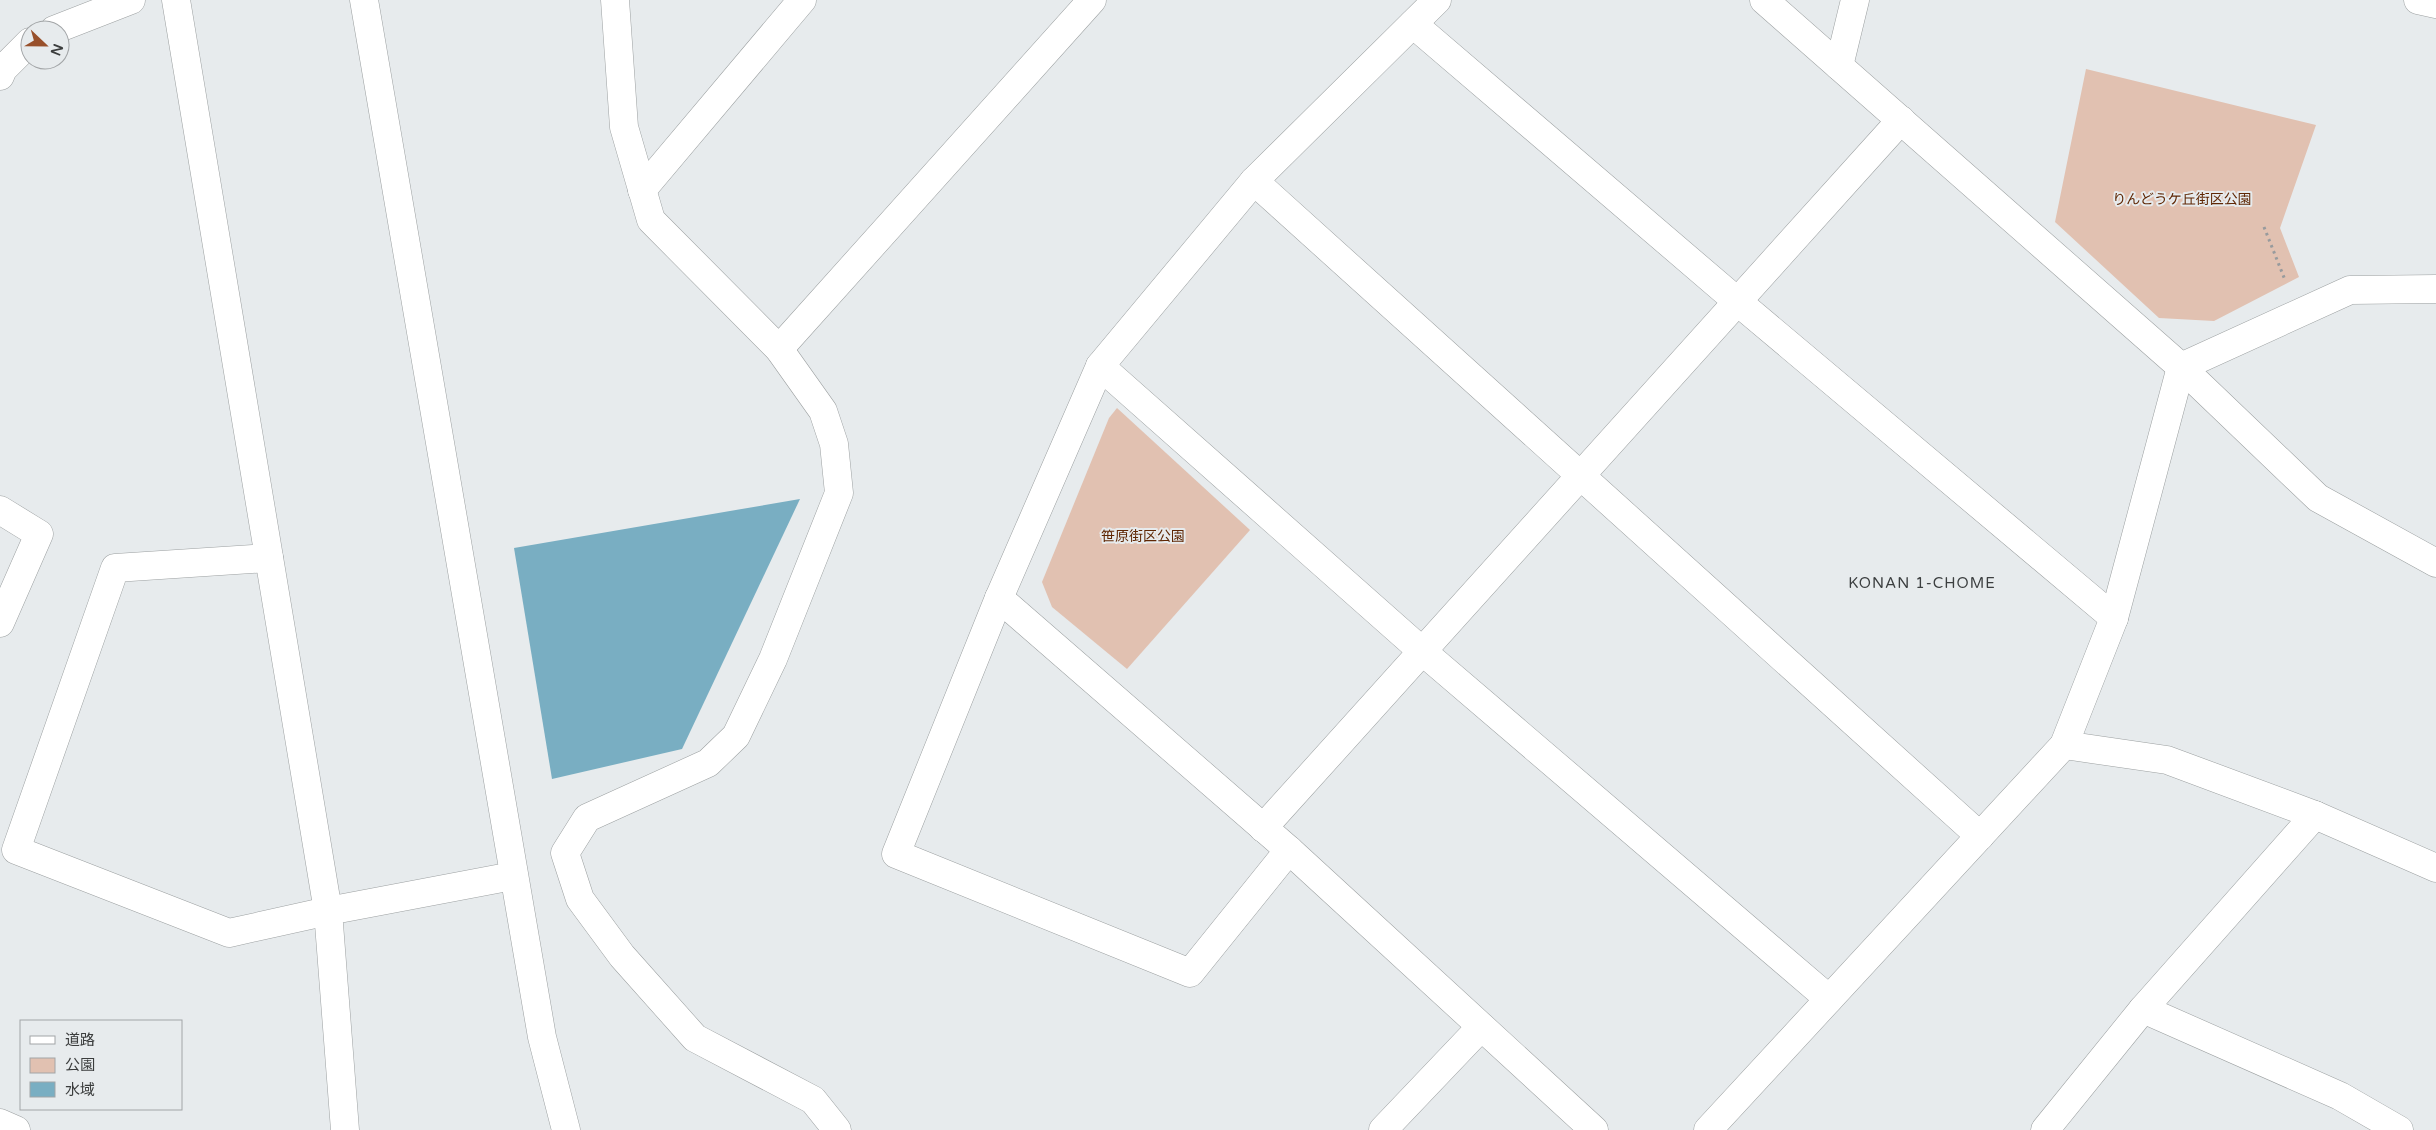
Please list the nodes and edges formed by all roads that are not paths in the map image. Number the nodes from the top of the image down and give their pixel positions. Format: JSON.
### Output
{"nodes":[{"id":1,"x":131,"y":0,"type":"edge"},
{"id":2,"x":176,"y":0,"type":"edge"},
{"id":3,"x":364,"y":0,"type":"edge"},
{"id":4,"x":615,"y":0,"type":"edge"},
{"id":5,"x":802,"y":0,"type":"edge"},
{"id":6,"x":1092,"y":0,"type":"edge"},
{"id":7,"x":1437,"y":0,"type":"edge"},
{"id":8,"x":1764,"y":0,"type":"edge"},
{"id":9,"x":1855,"y":0,"type":"edge"},
{"id":10,"x":2418,"y":0,"type":"edge"},
{"id":11,"x":2436,"y":4,"type":"edge"},
{"id":12,"x":70,"y":24,"type":"edge"},
{"id":13,"x":1413,"y":24,"type":"junction"},
{"id":14,"x":20,"y":52,"type":"edge"},
{"id":15,"x":1839,"y":66,"type":"junction"},
{"id":16,"x":0,"y":76,"type":"edge"},
{"id":17,"x":1901,"y":120,"type":"junction"},
{"id":18,"x":1254,"y":181,"type":"junction"},
{"id":19,"x":642,"y":190,"type":"junction"},
{"id":20,"x":2436,"y":289,"type":"edge"},
{"id":21,"x":1738,"y":302,"type":"junction"},
{"id":22,"x":779,"y":349,"type":"junction"},
{"id":23,"x":1100,"y":366,"type":"junction"},
{"id":24,"x":2181,"y":367,"type":"junction"},
{"id":25,"x":1582,"y":475,"type":"junction"},
{"id":26,"x":0,"y":510,"type":"edge"},
{"id":27,"x":269,"y":558,"type":"junction"},
{"id":28,"x":2436,"y":563,"type":"edge"},
{"id":29,"x":999,"y":598,"type":"junction"},
{"id":30,"x":2114,"y":618,"type":"junction"},
{"id":31,"x":0,"y":623,"type":"edge"},
{"id":32,"x":1422,"y":651,"type":"junction"},
{"id":33,"x":2064,"y":746,"type":"junction"},
{"id":34,"x":2315,"y":815,"type":"junction"},
{"id":35,"x":1263,"y":828,"type":"junction"},
{"id":36,"x":1980,"y":836,"type":"junction"},
{"id":37,"x":1289,"y":850,"type":"junction"},
{"id":38,"x":2436,"y":868,"type":"edge"},
{"id":39,"x":513,"y":876,"type":"junction"},
{"id":40,"x":328,"y":911,"type":"junction"},
{"id":41,"x":1828,"y":1000,"type":"junction"},
{"id":42,"x":2143,"y":1010,"type":"junction"},
{"id":43,"x":1481,"y":1027,"type":"junction"},
{"id":44,"x":0,"y":1122,"type":"edge"},
{"id":45,"x":16,"y":1130,"type":"edge"},
{"id":46,"x":345,"y":1130,"type":"edge"},
{"id":47,"x":566,"y":1130,"type":"edge"},
{"id":48,"x":837,"y":1130,"type":"edge"},
{"id":49,"x":1383,"y":1130,"type":"edge"},
{"id":50,"x":1594,"y":1130,"type":"edge"},
{"id":51,"x":1708,"y":1130,"type":"edge"},
{"id":52,"x":2045,"y":1130,"type":"edge"},
{"id":53,"x":2398,"y":1130,"type":"edge"}],
"edges":[{"from":1,"to":12,"type":"street"},
{"from":2,"to":27,"type":"street"},
{"from":3,"to":39,"type":"street"},
{"from":4,"to":19,"type":"street"},
{"from":5,"to":19,"type":"street"},
{"from":6,"to":22,"type":"street"},
{"from":7,"to":13,"type":"street"},
{"from":8,"to":15,"type":"street"},
{"from":9,"to":15,"type":"street"},
{"from":10,"to":11,"type":"street"},
{"from":13,"to":18,"type":"street"},
{"from":13,"to":21,"type":"street"},
{"from":14,"to":16,"type":"street"},
{"from":15,"to":17,"type":"street"},
{"from":17,"to":21,"type":"street"},
{"from":17,"to":24,"type":"street"},
{"from":18,"to":23,"type":"street"},
{"from":18,"to":25,"type":"street"},
{"from":19,"to":22,"type":"street"},
{"from":20,"to":24,"type":"street"},
{"from":21,"to":25,"type":"street"},
{"from":21,"to":30,"type":"street"},
{"from":22,"to":48,"type":"street"},
{"from":23,"to":29,"type":"street"},
{"from":23,"to":32,"type":"street"},
{"from":24,"to":28,"type":"street"},
{"from":24,"to":30,"type":"street"},
{"from":25,"to":32,"type":"street"},
{"from":25,"to":36,"type":"street"},
{"from":26,"to":31,"type":"street"},
{"from":27,"to":40,"type":"street"},
{"from":27,"to":40,"type":"street"},
{"from":29,"to":35,"type":"street"},
{"from":29,"to":37,"type":"street"},
{"from":30,"to":33,"type":"street"},
{"from":32,"to":35,"type":"street"},
{"from":32,"to":41,"type":"street"},
{"from":33,"to":34,"type":"street"},
{"from":33,"to":36,"type":"street"},
{"from":34,"to":38,"type":"street"},
{"from":34,"to":42,"type":"street"},
{"from":35,"to":37,"type":"street"},
{"from":36,"to":41,"type":"street"},
{"from":37,"to":43,"type":"street"},
{"from":39,"to":40,"type":"street"},
{"from":39,"to":47,"type":"street"},
{"from":40,"to":46,"type":"street"},
{"from":41,"to":51,"type":"street"},
{"from":42,"to":52,"type":"street"},
{"from":42,"to":53,"type":"street"},
{"from":43,"to":49,"type":"street"},
{"from":43,"to":50,"type":"street"},
{"from":44,"to":45,"type":"street"}]}
